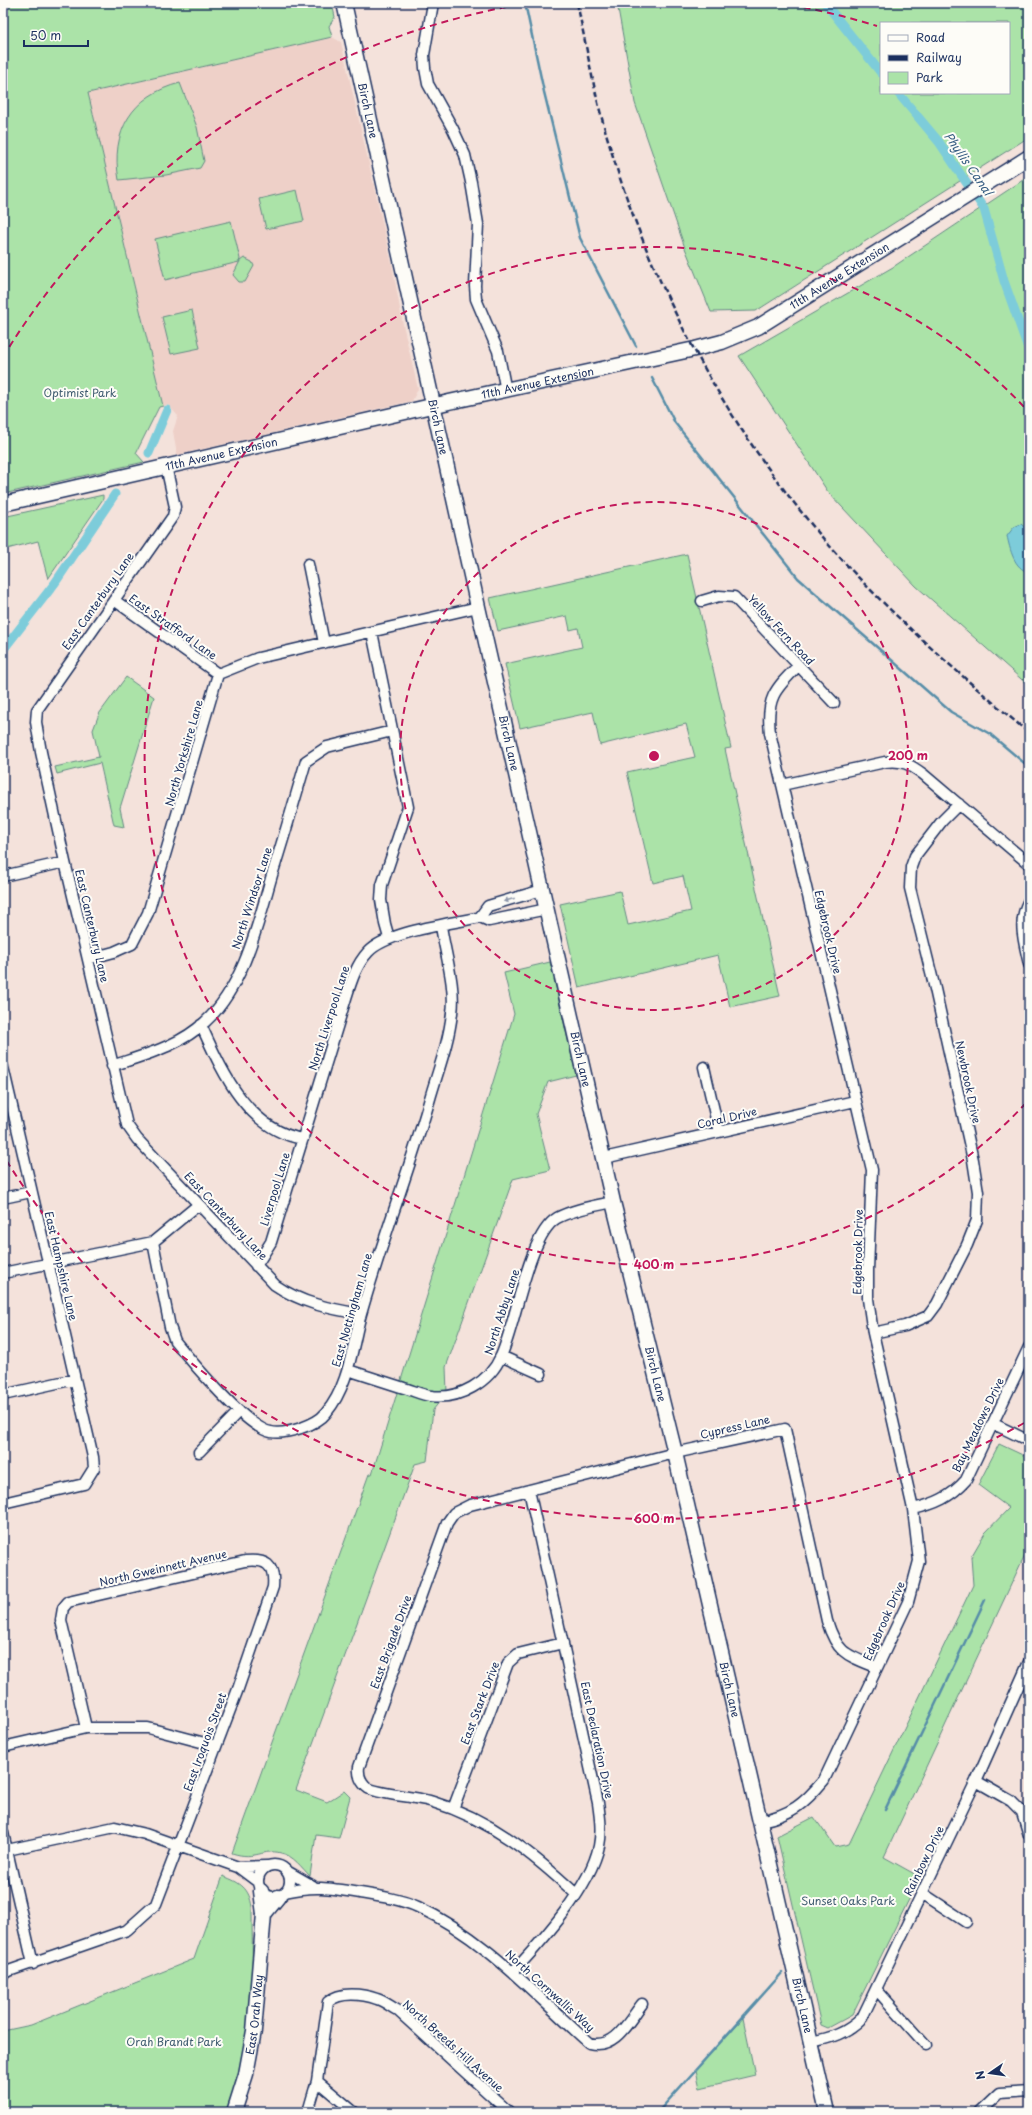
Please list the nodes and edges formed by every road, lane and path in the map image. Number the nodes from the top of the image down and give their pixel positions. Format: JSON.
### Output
{"nodes":[{"id":1,"x":344,"y":3,"type":"edge"},
{"id":2,"x":433,"y":3,"type":"edge"},
{"id":3,"x":1029,"y":157,"type":"edge"},
{"id":4,"x":506,"y":391,"type":"junction"},
{"id":5,"x":433,"y":405,"type":"junction"},
{"id":6,"x":166,"y":466,"type":"junction"},
{"id":7,"x":3,"y":504,"type":"edge"},
{"id":8,"x":308,"y":564,"type":"dead end"},
{"id":9,"x":114,"y":600,"type":"junction"},
{"id":10,"x":702,"y":601,"type":"dead end"},
{"id":11,"x":478,"y":607,"type":"junction"},
{"id":12,"x":372,"y":632,"type":"junction"},
{"id":13,"x":324,"y":643,"type":"junction"},
{"id":14,"x":798,"y":666,"type":"junction"},
{"id":15,"x":218,"y":674,"type":"junction"},
{"id":16,"x":834,"y":703,"type":"dead end"},
{"id":17,"x":392,"y":731,"type":"junction"},
{"id":18,"x":782,"y":785,"type":"junction"},
{"id":19,"x":959,"y":804,"type":"junction"},
{"id":20,"x":65,"y":862,"type":"junction"},
{"id":21,"x":1029,"y":864,"type":"edge"},
{"id":22,"x":3,"y":876,"type":"edge"},
{"id":23,"x":542,"y":890,"type":"junction"},
{"id":24,"x":1029,"y":900,"type":"edge"},
{"id":25,"x":547,"y":909,"type":"junction"},
{"id":26,"x":480,"y":917,"type":"junction"},
{"id":27,"x":441,"y":926,"type":"junction"},
{"id":28,"x":389,"y":938,"type":"junction"},
{"id":29,"x":88,"y":959,"type":"junction"},
{"id":30,"x":1029,"y":964,"type":"edge"},
{"id":31,"x":202,"y":1025,"type":"junction"},
{"id":32,"x":112,"y":1066,"type":"junction"},
{"id":33,"x":3,"y":1067,"type":"edge"},
{"id":34,"x":704,"y":1067,"type":"dead end"},
{"id":35,"x":4,"y":1078,"type":"edge"},
{"id":36,"x":855,"y":1101,"type":"junction"},
{"id":37,"x":719,"y":1132,"type":"junction"},
{"id":38,"x":303,"y":1139,"type":"junction"},
{"id":39,"x":604,"y":1158,"type":"junction"},
{"id":40,"x":31,"y":1192,"type":"junction"},
{"id":41,"x":3,"y":1198,"type":"edge"},
{"id":42,"x":613,"y":1202,"type":"junction"},
{"id":43,"x":198,"y":1205,"type":"junction"},
{"id":44,"x":153,"y":1242,"type":"junction"},
{"id":45,"x":48,"y":1263,"type":"junction"},
{"id":46,"x":256,"y":1266,"type":"junction"},
{"id":47,"x":3,"y":1273,"type":"edge"},
{"id":48,"x":361,"y":1314,"type":"junction"},
{"id":49,"x":873,"y":1333,"type":"junction"},
{"id":50,"x":1029,"y":1347,"type":"edge"},
{"id":51,"x":501,"y":1356,"type":"junction"},
{"id":52,"x":348,"y":1370,"type":"junction"},
{"id":53,"x":541,"y":1374,"type":"dead end"},
{"id":54,"x":75,"y":1379,"type":"junction"},
{"id":55,"x":3,"y":1395,"type":"edge"},
{"id":56,"x":239,"y":1411,"type":"junction"},
{"id":57,"x":994,"y":1424,"type":"junction"},
{"id":58,"x":1029,"y":1441,"type":"edge"},
{"id":59,"x":199,"y":1452,"type":"dead end"},
{"id":60,"x":675,"y":1453,"type":"junction"},
{"id":61,"x":529,"y":1490,"type":"junction"},
{"id":62,"x":3,"y":1503,"type":"edge"},
{"id":63,"x":913,"y":1509,"type":"junction"},
{"id":64,"x":454,"y":1512,"type":"joint"},
{"id":65,"x":270,"y":1566,"type":"joint"},
{"id":66,"x":563,"y":1643,"type":"junction"},
{"id":67,"x":1029,"y":1662,"type":"edge"},
{"id":68,"x":876,"y":1667,"type":"junction"},
{"id":69,"x":86,"y":1728,"type":"junction"},
{"id":70,"x":216,"y":1746,"type":"junction"},
{"id":71,"x":3,"y":1747,"type":"edge"},
{"id":72,"x":976,"y":1781,"type":"junction"},
{"id":73,"x":453,"y":1809,"type":"junction"},
{"id":74,"x":760,"y":1820,"type":"junction"},
{"id":75,"x":3,"y":1833,"type":"edge"},
{"id":76,"x":1029,"y":1835,"type":"edge"},
{"id":77,"x":179,"y":1846,"type":"junction"},
{"id":78,"x":7,"y":1850,"type":"junction"},
{"id":79,"x":267,"y":1866,"type":"junction"},
{"id":80,"x":238,"y":1867,"type":"junction"},
{"id":81,"x":285,"y":1870,"type":"junction"},
{"id":82,"x":313,"y":1886,"type":"junction"},
{"id":83,"x":259,"y":1887,"type":"junction"},
{"id":84,"x":922,"y":1893,"type":"junction"},
{"id":85,"x":281,"y":1894,"type":"junction"},
{"id":86,"x":576,"y":1894,"type":"junction"},
{"id":87,"x":264,"y":1914,"type":"junction"},
{"id":88,"x":966,"y":1922,"type":"dead end"},
{"id":89,"x":33,"y":1964,"type":"junction"},
{"id":90,"x":513,"y":1972,"type":"junction"},
{"id":91,"x":3,"y":1973,"type":"edge"},
{"id":92,"x":876,"y":1989,"type":"junction"},
{"id":93,"x":642,"y":2004,"type":"dead end"},
{"id":94,"x":811,"y":2042,"type":"junction"},
{"id":95,"x":926,"y":2045,"type":"dead end"},
{"id":96,"x":317,"y":2081,"type":"junction"},
{"id":97,"x":1029,"y":2091,"type":"edge"},
{"id":98,"x":234,"y":2112,"type":"edge"},
{"id":99,"x":308,"y":2112,"type":"edge"},
{"id":100,"x":354,"y":2112,"type":"edge"},
{"id":101,"x":510,"y":2112,"type":"edge"},
{"id":102,"x":827,"y":2112,"type":"edge"},
{"id":103,"x":979,"y":2112,"type":"edge"}],
"edges":[{"from":1,"to":5,"type":"street","name":"Birch Lane"},
{"from":2,"to":4,"type":"street"},
{"from":3,"to":4,"type":"street","name":"11th Avenue Extension"},
{"from":4,"to":5,"type":"street","name":"11th Avenue Extension"},
{"from":5,"to":6,"type":"street","name":"11th Avenue Extension"},
{"from":5,"to":11,"type":"street","name":"Birch Lane"},
{"from":6,"to":7,"type":"street","name":"11th Avenue Extension"},
{"from":6,"to":9,"type":"street","name":"East Canterbury Lane"},
{"from":8,"to":13,"type":"street"},
{"from":9,"to":15,"type":"street","name":"East Strafford Lane"},
{"from":9,"to":20,"type":"street","name":"East Canterbury Lane"},
{"from":10,"to":14,"type":"street","name":"Yellow Fern Road"},
{"from":11,"to":12,"type":"street"},
{"from":11,"to":23,"type":"street","name":"Birch Lane"},
{"from":12,"to":13,"type":"street"},
{"from":12,"to":17,"type":"street"},
{"from":13,"to":15,"type":"street"},
{"from":14,"to":16,"type":"street","name":"Yellow Fern Road"},
{"from":14,"to":18,"type":"street","name":"Edgebrook Drive"},
{"from":15,"to":29,"type":"street","name":"North Yorkshire Lane"},
{"from":17,"to":28,"type":"street"},
{"from":17,"to":31,"type":"street","name":"North Windsor Lane"},
{"from":18,"to":19,"type":"street"},
{"from":18,"to":36,"type":"street","name":"Edgebrook Drive"},
{"from":19,"to":21,"type":"street"},
{"from":19,"to":49,"type":"street","name":"Newbrook Drive"},
{"from":20,"to":22,"type":"street"},
{"from":20,"to":29,"type":"street","name":"East Canterbury Lane"},
{"from":23,"to":25,"type":"street","name":"Birch Lane"},
{"from":23,"to":26,"type":"street","name":"North Liverpool Lane","one_way":true},
{"from":24,"to":30,"type":"street"},
{"from":25,"to":26,"type":"street","name":"North Liverpool Lane"},
{"from":25,"to":39,"type":"street","name":"Birch Lane"},
{"from":26,"to":27,"type":"street","name":"North Liverpool Lane"},
{"from":27,"to":28,"type":"street","name":"North Liverpool Lane"},
{"from":27,"to":48,"type":"street","name":"East Nottingham Lane"},
{"from":28,"to":38,"type":"street","name":"North Liverpool Lane"},
{"from":29,"to":32,"type":"street","name":"East Canterbury Lane"},
{"from":31,"to":32,"type":"street","name":"North Windsor Lane"},
{"from":31,"to":38,"type":"street"},
{"from":32,"to":43,"type":"street","name":"East Canterbury Lane"},
{"from":33,"to":35,"type":"street","name":"East Hampshire Lane"},
{"from":34,"to":37,"type":"street"},
{"from":35,"to":40,"type":"street","name":"East Hampshire Lane"},
{"from":36,"to":37,"type":"street","name":"Coral Drive"},
{"from":36,"to":49,"type":"street","name":"Edgebrook Drive"},
{"from":37,"to":39,"type":"street","name":"Coral Drive"},
{"from":38,"to":46,"type":"street","name":"Liverpool Lane"},
{"from":39,"to":42,"type":"street","name":"Birch Lane"},
{"from":40,"to":41,"type":"street"},
{"from":40,"to":45,"type":"street","name":"East Hampshire Lane"},
{"from":42,"to":51,"type":"street","name":"North Abby Lane"},
{"from":42,"to":60,"type":"street","name":"Birch Lane"},
{"from":43,"to":44,"type":"street"},
{"from":43,"to":46,"type":"street","name":"East Canterbury Lane"},
{"from":44,"to":45,"type":"street"},
{"from":44,"to":56,"type":"street","name":"East Nottingham Lane"},
{"from":45,"to":47,"type":"street"},
{"from":45,"to":54,"type":"street","name":"East Hampshire Lane"},
{"from":46,"to":48,"type":"street","name":"East Canterbury Lane"},
{"from":48,"to":52,"type":"street","name":"East Nottingham Lane"},
{"from":49,"to":63,"type":"street","name":"Edgebrook Drive"},
{"from":50,"to":57,"type":"street","name":"Bay Meadows Drive"},
{"from":51,"to":52,"type":"street","name":"North Abby Lane"},
{"from":51,"to":53,"type":"street"},
{"from":52,"to":56,"type":"street","name":"East Nottingham Lane"},
{"from":54,"to":55,"type":"street"},
{"from":54,"to":62,"type":"street","name":"East Hampshire Lane"},
{"from":56,"to":59,"type":"street"},
{"from":57,"to":58,"type":"street"},
{"from":57,"to":63,"type":"street","name":"Bay Meadows Drive"},
{"from":60,"to":61,"type":"street","name":"Cypress Lane"},
{"from":60,"to":68,"type":"street","name":"Cypress Lane"},
{"from":60,"to":74,"type":"street","name":"Birch Lane"},
{"from":61,"to":64,"type":"street","name":"Cypress Lane"},
{"from":61,"to":66,"type":"street","name":"East Declaration Drive"},
{"from":63,"to":68,"type":"street","name":"Edgebrook Drive"},
{"from":64,"to":73,"type":"street","name":"East Brigade Drive"},
{"from":65,"to":69,"type":"street","name":"North Gweinnett Avenue"},
{"from":65,"to":70,"type":"street","name":"East Iroquois Street"},
{"from":66,"to":73,"type":"street","name":"East Stark Drive"},
{"from":66,"to":86,"type":"street","name":"East Declaration Drive"},
{"from":67,"to":72,"type":"street","name":"Rainbow Drive"},
{"from":68,"to":74,"type":"street","name":"Edgebrook Drive"},
{"from":69,"to":70,"type":"street"},
{"from":69,"to":71,"type":"street"},
{"from":70,"to":77,"type":"street","name":"East Iroquois Street"},
{"from":72,"to":76,"type":"street"},
{"from":72,"to":84,"type":"street","name":"Rainbow Drive"},
{"from":73,"to":86,"type":"street"},
{"from":74,"to":94,"type":"street","name":"Birch Lane"},
{"from":75,"to":78,"type":"street"},
{"from":77,"to":78,"type":"street"},
{"from":77,"to":80,"type":"street"},
{"from":77,"to":89,"type":"street","name":"East Iroquois Street"},
{"from":78,"to":89,"type":"street"},
{"from":79,"to":80,"type":"street"},
{"from":79,"to":81,"type":"street"},
{"from":79,"to":83,"type":"street"},
{"from":80,"to":83,"type":"street"},
{"from":81,"to":82,"type":"street","name":"North Cornwallis Way"},
{"from":81,"to":85,"type":"street"},
{"from":82,"to":85,"type":"street","name":"North Cornwallis Way"},
{"from":82,"to":90,"type":"street","name":"North Cornwallis Way"},
{"from":83,"to":85,"type":"street"},
{"from":83,"to":87,"type":"street","name":"East Orah Way"},
{"from":84,"to":88,"type":"street"},
{"from":84,"to":92,"type":"street","name":"Rainbow Drive"},
{"from":85,"to":87,"type":"street"},
{"from":86,"to":90,"type":"street","name":"East Declaration Drive"},
{"from":87,"to":98,"type":"street","name":"East Orah Way"},
{"from":89,"to":91,"type":"street","name":"East Iroquois Street"},
{"from":90,"to":93,"type":"street","name":"North Cornwallis Way"},
{"from":92,"to":94,"type":"street","name":"Rainbow Drive"},
{"from":92,"to":95,"type":"street"},
{"from":94,"to":102,"type":"street","name":"Birch Lane"},
{"from":96,"to":99,"type":"street"},
{"from":96,"to":100,"type":"street"},
{"from":96,"to":101,"type":"street","name":"North Breeds Hill Avenue"},
{"from":97,"to":103,"type":"street"}]}
